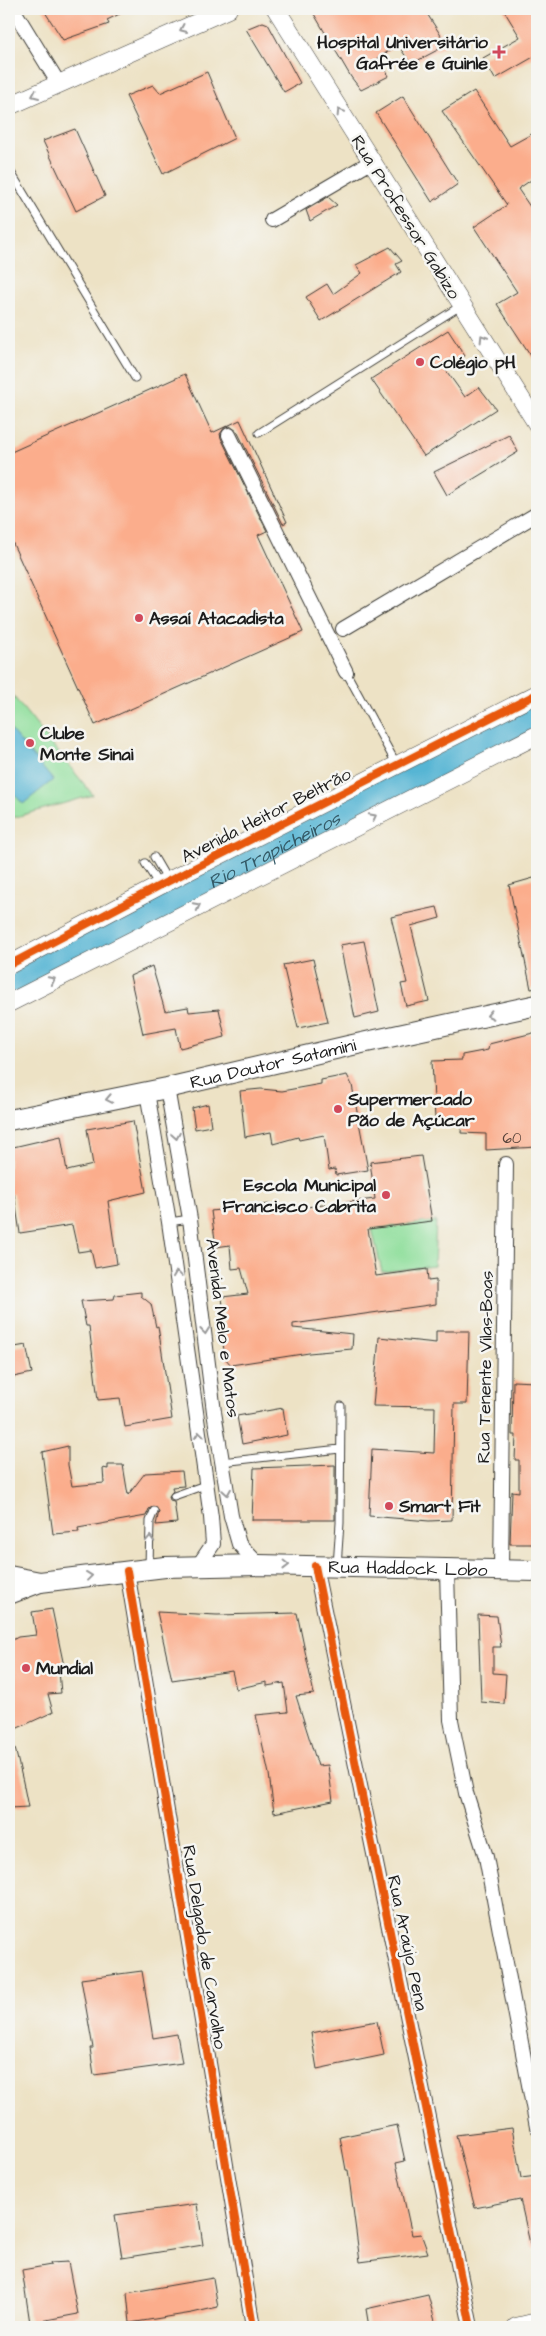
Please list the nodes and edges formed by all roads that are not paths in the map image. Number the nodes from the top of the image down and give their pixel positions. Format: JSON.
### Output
{"nodes":[{"id":1,"x":13,"y":9,"type":"edge"},
{"id":2,"x":228,"y":9,"type":"edge"},
{"id":3,"x":276,"y":9,"type":"edge"},
{"id":4,"x":59,"y":84,"type":"junction"},
{"id":5,"x":9,"y":106,"type":"edge"},
{"id":6,"x":371,"y":162,"type":"junction"},
{"id":7,"x":9,"y":169,"type":"edge"},
{"id":8,"x":272,"y":220,"type":"dead end"},
{"id":9,"x":462,"y":305,"type":"junction"},
{"id":10,"x":135,"y":378,"type":"dead end"},
{"id":11,"x":537,"y":424,"type":"edge"},
{"id":12,"x":259,"y":433,"type":"dead end"},
{"id":13,"x":229,"y":435,"type":"dead end"},
{"id":14,"x":537,"y":514,"type":"edge"},
{"id":15,"x":343,"y":630,"type":"dead end"},
{"id":16,"x":346,"y":672,"type":"joint"},
{"id":17,"x":537,"y":694,"type":"edge"},
{"id":18,"x":537,"y":735,"type":"edge"},
{"id":19,"x":397,"y":765,"type":"junction"},
{"id":20,"x":154,"y":857,"type":"dead end"},
{"id":21,"x":145,"y":863,"type":"dead end"},
{"id":22,"x":164,"y":883,"type":"junction"},
{"id":23,"x":9,"y":965,"type":"edge"},
{"id":24,"x":9,"y":1003,"type":"edge"},
{"id":25,"x":537,"y":1005,"type":"edge"},
{"id":26,"x":168,"y":1088,"type":"junction"},
{"id":27,"x":147,"y":1092,"type":"junction"},
{"id":28,"x":9,"y":1120,"type":"edge"},
{"id":29,"x":506,"y":1164,"type":"dead end"},
{"id":30,"x":190,"y":1219,"type":"junction"},
{"id":31,"x":169,"y":1222,"type":"junction"},
{"id":32,"x":202,"y":1312,"type":"junction"},
{"id":33,"x":183,"y":1315,"type":"junction"},
{"id":34,"x":341,"y":1406,"type":"dead end"},
{"id":35,"x":214,"y":1412,"type":"junction"},
{"id":36,"x":196,"y":1414,"type":"junction"},
{"id":37,"x":340,"y":1449,"type":"junction"},
{"id":38,"x":222,"y":1462,"type":"junction"},
{"id":39,"x":205,"y":1485,"type":"junction"},
{"id":40,"x":174,"y":1496,"type":"dead end"},
{"id":41,"x":154,"y":1511,"type":"dead end"},
{"id":42,"x":259,"y":1565,"type":"junction"},
{"id":43,"x":198,"y":1566,"type":"junction"},
{"id":44,"x":315,"y":1566,"type":"junction"},
{"id":45,"x":337,"y":1566,"type":"junction"},
{"id":46,"x":149,"y":1568,"type":"junction"},
{"id":47,"x":447,"y":1570,"type":"junction"},
{"id":48,"x":501,"y":1570,"type":"junction"},
{"id":49,"x":127,"y":1571,"type":"junction"},
{"id":50,"x":537,"y":1571,"type":"edge"},
{"id":51,"x":9,"y":1576,"type":"edge"},
{"id":52,"x":40,"y":1582,"type":"junction"},
{"id":53,"x":9,"y":1594,"type":"edge"},
{"id":54,"x":537,"y":2127,"type":"edge"},
{"id":55,"x":537,"y":2322,"type":"edge"},
{"id":56,"x":253,"y":2327,"type":"edge"},
{"id":57,"x":471,"y":2327,"type":"edge"},
{"id":58,"x":516,"y":2327,"type":"edge"}],
"edges":[{"from":1,"to":4,"type":"street"},
{"from":2,"to":4,"type":"street","one_way":true},
{"from":6,"to":3,"type":"street","name":"Rua Professor Gabizo","one_way":true},
{"from":4,"to":5,"type":"street","one_way":true},
{"from":6,"to":8,"type":"street"},
{"from":6,"to":9,"type":"street","name":"Rua Professor Gabizo"},
{"from":7,"to":10,"type":"lane"},
{"from":11,"to":9,"type":"street","name":"Rua Professor Gabizo","one_way":true},
{"from":9,"to":12,"type":"lane"},
{"from":13,"to":16,"type":"street"},
{"from":14,"to":15,"type":"street"},
{"from":16,"to":19,"type":"lane"},
{"from":17,"to":19,"type":"street","name":"Avenida Heitor Beltrão"},
{"from":24,"to":18,"type":"street","one_way":true},
{"from":19,"to":22,"type":"street","name":"Avenida Heitor Beltrão"},
{"from":20,"to":22,"type":"lane"},
{"from":21,"to":22,"type":"lane"},
{"from":22,"to":23,"type":"street","name":"Avenida Heitor Beltrão"},
{"from":25,"to":26,"type":"main road","name":"Rua Doutor Satamini","one_way":true},
{"from":26,"to":27,"type":"main road","name":"Rua Doutor Satamini"},
{"from":26,"to":30,"type":"street","name":"Avenida Melo e Matos","one_way":true},
{"from":27,"to":28,"type":"main road","name":"Rua Doutor Satamini","one_way":true},
{"from":27,"to":31,"type":"street"},
{"from":29,"to":48,"type":"street","name":"Rua Tenente Vilas-Boas"},
{"from":30,"to":31,"type":"lane"},
{"from":30,"to":32,"type":"street","name":"Avenida Melo e Matos"},
{"from":33,"to":31,"type":"street","one_way":true},
{"from":32,"to":33,"type":"lane"},
{"from":32,"to":35,"type":"street","name":"Avenida Melo e Matos","one_way":true},
{"from":33,"to":36,"type":"street"},
{"from":34,"to":37,"type":"lane"},
{"from":35,"to":36,"type":"lane"},
{"from":35,"to":38,"type":"street","name":"Avenida Melo e Matos"},
{"from":39,"to":36,"type":"street","one_way":true},
{"from":37,"to":38,"type":"lane"},
{"from":37,"to":45,"type":"lane"},
{"from":38,"to":42,"type":"street","name":"Avenida Melo e Matos","one_way":true},
{"from":39,"to":40,"type":"lane"},
{"from":39,"to":43,"type":"street"},
{"from":46,"to":41,"type":"lane","one_way":true},
{"from":42,"to":43,"type":"main road","name":"Rua Haddock Lobo"},
{"from":42,"to":44,"type":"main road","name":"Rua Haddock Lobo","one_way":true},
{"from":43,"to":46,"type":"main road","name":"Rua Haddock Lobo"},
{"from":44,"to":45,"type":"main road","name":"Rua Haddock Lobo"},
{"from":44,"to":57,"type":"street","name":"Rua Araújo Pena"},
{"from":45,"to":47,"type":"main road","name":"Rua Haddock Lobo"},
{"from":46,"to":49,"type":"main road","name":"Rua Haddock Lobo"},
{"from":47,"to":48,"type":"main road","name":"Rua Haddock Lobo"},
{"from":47,"to":54,"type":"street"},
{"from":48,"to":50,"type":"main road","name":"Rua Haddock Lobo"},
{"from":52,"to":49,"type":"main road","name":"Rua Haddock Lobo","one_way":true},
{"from":49,"to":56,"type":"street","name":"Rua Delgado de Carvalho"},
{"from":51,"to":52,"type":"main road"},
{"from":52,"to":53,"type":"main road"},
{"from":55,"to":58,"type":"street"}]}
